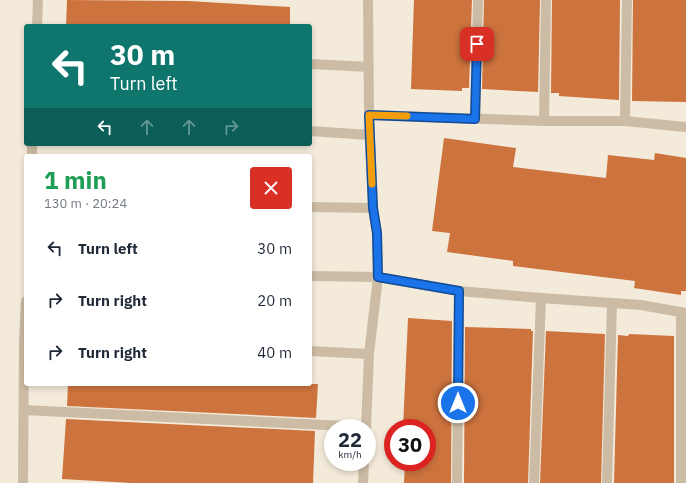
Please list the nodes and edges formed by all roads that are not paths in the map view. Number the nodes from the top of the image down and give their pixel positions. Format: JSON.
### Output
{"nodes":[{"id":1,"x":38,"y":0,"type":"edge"},
{"id":2,"x":368,"y":0,"type":"edge"},
{"id":3,"x":478,"y":0,"type":"edge"},
{"id":4,"x":546,"y":0,"type":"edge"},
{"id":5,"x":626,"y":0,"type":"edge"},
{"id":6,"x":37,"y":24,"type":"edge"},
{"id":7,"x":312,"y":64,"type":"edge"},
{"id":8,"x":369,"y":67,"type":"junction"},
{"id":9,"x":369,"y":115,"type":"junction"},
{"id":10,"x":475,"y":119,"type":"junction"},
{"id":11,"x":544,"y":121,"type":"junction"},
{"id":12,"x":625,"y":121,"type":"junction"},
{"id":13,"x":686,"y":127,"type":"edge"},
{"id":14,"x":312,"y":131,"type":"edge"},
{"id":15,"x":370,"y":134,"type":"junction"},
{"id":16,"x":312,"y":207,"type":"edge"},
{"id":17,"x":373,"y":208,"type":"junction"},
{"id":18,"x":312,"y":276,"type":"edge"},
{"id":19,"x":378,"y":277,"type":"junction"},
{"id":20,"x":459,"y":291,"type":"junction"},
{"id":21,"x":541,"y":298,"type":"junction"},
{"id":22,"x":612,"y":302,"type":"junction"},
{"id":23,"x":684,"y":313,"type":"edge"},
{"id":24,"x":312,"y":351,"type":"edge"},
{"id":25,"x":369,"y":354,"type":"junction"},
{"id":26,"x":24,"y":386,"type":"edge"},
{"id":27,"x":24,"y":410,"type":"junction"},
{"id":28,"x":366,"y":419,"type":"edge"},
{"id":29,"x":324,"y":425,"type":"edge"},
{"id":30,"x":364,"y":471,"type":"edge"},
{"id":31,"x":23,"y":483,"type":"edge"},
{"id":32,"x":363,"y":483,"type":"edge"},
{"id":33,"x":457,"y":483,"type":"edge"},
{"id":34,"x":534,"y":483,"type":"edge"},
{"id":35,"x":607,"y":483,"type":"edge"},
{"id":36,"x":681,"y":483,"type":"edge"}],
"edges":[{"from":1,"to":6,"type":"street"},
{"from":2,"to":8,"type":"street"},
{"from":3,"to":10,"type":"street"},
{"from":4,"to":11,"type":"street"},
{"from":5,"to":12,"type":"street"},
{"from":7,"to":8,"type":"street"},
{"from":8,"to":9,"type":"street"},
{"from":9,"to":10,"type":"street"},
{"from":9,"to":15,"type":"street"},
{"from":10,"to":11,"type":"street"},
{"from":11,"to":12,"type":"street"},
{"from":12,"to":13,"type":"street"},
{"from":14,"to":15,"type":"street"},
{"from":15,"to":17,"type":"street"},
{"from":16,"to":17,"type":"street"},
{"from":17,"to":19,"type":"street"},
{"from":18,"to":19,"type":"street"},
{"from":19,"to":20,"type":"street"},
{"from":19,"to":25,"type":"street"},
{"from":20,"to":21,"type":"street"},
{"from":20,"to":33,"type":"street"},
{"from":21,"to":22,"type":"street"},
{"from":21,"to":34,"type":"street"},
{"from":22,"to":23,"type":"street"},
{"from":22,"to":35,"type":"street"},
{"from":23,"to":36,"type":"street"},
{"from":24,"to":25,"type":"street"},
{"from":25,"to":28,"type":"street"},
{"from":26,"to":27,"type":"street"},
{"from":27,"to":29,"type":"street"},
{"from":27,"to":31,"type":"street"},
{"from":30,"to":32,"type":"street"}]}
